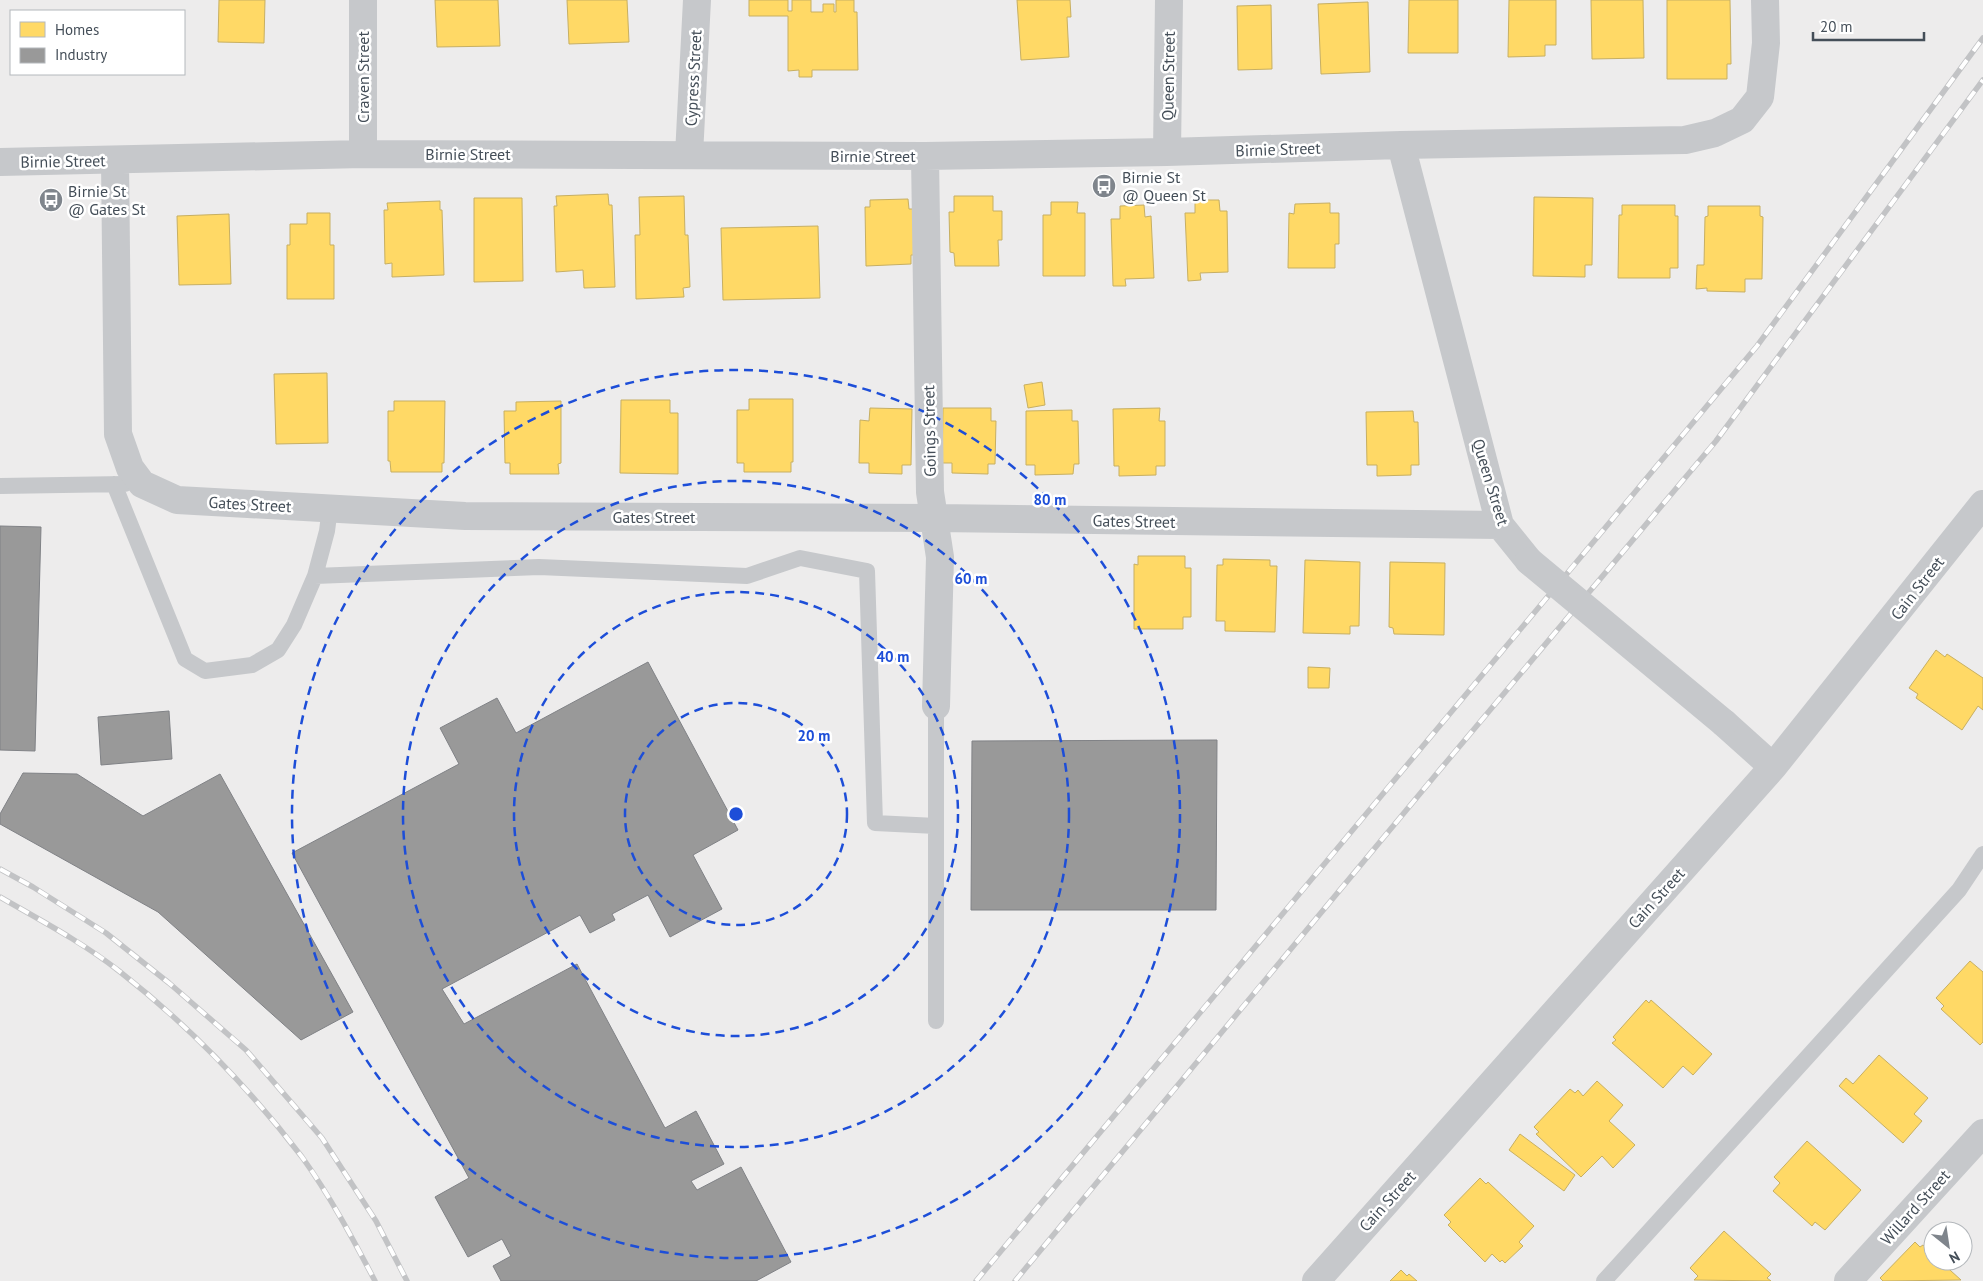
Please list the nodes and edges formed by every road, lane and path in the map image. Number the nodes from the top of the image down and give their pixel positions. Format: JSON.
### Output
{"nodes":[{"id":1,"x":363,"y":0,"type":"edge"},
{"id":2,"x":697,"y":0,"type":"edge"},
{"id":3,"x":1169,"y":0,"type":"edge"},
{"id":4,"x":1765,"y":0,"type":"edge"},
{"id":5,"x":1401,"y":145,"type":"junction"},
{"id":6,"x":1167,"y":152,"type":"junction"},
{"id":7,"x":363,"y":154,"type":"junction"},
{"id":8,"x":689,"y":155,"type":"junction"},
{"id":9,"x":925,"y":156,"type":"junction"},
{"id":10,"x":115,"y":160,"type":"junction"},
{"id":11,"x":0,"y":162,"type":"edge"},
{"id":12,"x":114,"y":484,"type":"junction"},
{"id":13,"x":142,"y":484,"type":"junction"},
{"id":14,"x":0,"y":486,"type":"edge"},
{"id":15,"x":1983,"y":504,"type":"edge"},
{"id":16,"x":330,"y":508,"type":"junction"},
{"id":17,"x":935,"y":518,"type":"junction"},
{"id":18,"x":1500,"y":525,"type":"junction"},
{"id":19,"x":315,"y":576,"type":"junction"},
{"id":20,"x":936,"y":706,"type":"joint"},
{"id":21,"x":1773,"y":766,"type":"junction"},
{"id":22,"x":936,"y":826,"type":"junction"},
{"id":23,"x":1983,"y":854,"type":"edge"},
{"id":24,"x":936,"y":1021,"type":"dead end"},
{"id":25,"x":1983,"y":1133,"type":"edge"},
{"id":26,"x":1316,"y":1281,"type":"edge"},
{"id":27,"x":1604,"y":1281,"type":"edge"},
{"id":28,"x":1848,"y":1281,"type":"edge"}],
"edges":[{"from":1,"to":7,"type":"street","name":"Craven Street"},
{"from":2,"to":8,"type":"street","name":"Cypress Street"},
{"from":3,"to":6,"type":"street","name":"Queen Street"},
{"from":4,"to":5,"type":"street","name":"Birnie Street"},
{"from":5,"to":6,"type":"street","name":"Birnie Street"},
{"from":5,"to":18,"type":"street","name":"Queen Street"},
{"from":6,"to":9,"type":"street","name":"Birnie Street"},
{"from":7,"to":8,"type":"street","name":"Birnie Street"},
{"from":7,"to":10,"type":"street","name":"Birnie Street"},
{"from":8,"to":9,"type":"street","name":"Birnie Street"},
{"from":9,"to":17,"type":"street","name":"Goings Street"},
{"from":10,"to":11,"type":"street","name":"Birnie Street"},
{"from":10,"to":13,"type":"street"},
{"from":12,"to":13,"type":"lane"},
{"from":12,"to":14,"type":"lane"},
{"from":12,"to":19,"type":"lane"},
{"from":13,"to":16,"type":"street","name":"Gates Street"},
{"from":15,"to":21,"type":"street","name":"Cain Street"},
{"from":16,"to":17,"type":"street","name":"Gates Street"},
{"from":16,"to":19,"type":"lane"},
{"from":17,"to":18,"type":"street","name":"Gates Street"},
{"from":17,"to":20,"type":"street","name":"Goings Street"},
{"from":18,"to":21,"type":"street","name":"Queen Street","bridge":true},
{"from":19,"to":22,"type":"lane"},
{"from":20,"to":22,"type":"lane"},
{"from":21,"to":26,"type":"street","name":"Cain Street"},
{"from":22,"to":24,"type":"lane"},
{"from":23,"to":27,"type":"lane"},
{"from":25,"to":28,"type":"street","name":"Willard Street"}]}
